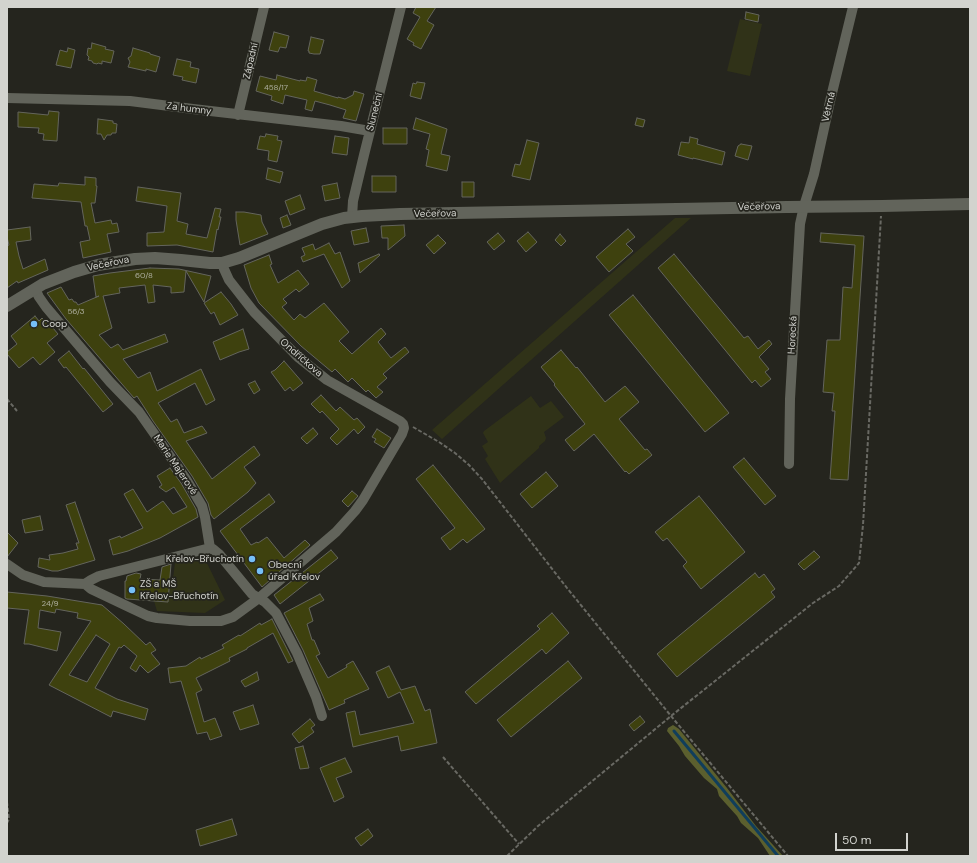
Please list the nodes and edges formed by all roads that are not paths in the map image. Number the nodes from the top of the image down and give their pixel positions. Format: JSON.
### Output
{"nodes":[{"id":1,"x":264,"y":7,"type":"edge"},
{"id":2,"x":401,"y":7,"type":"edge"},
{"id":3,"x":853,"y":7,"type":"edge"},
{"id":4,"x":7,"y":98,"type":"edge"},
{"id":5,"x":238,"y":115,"type":"junction"},
{"id":6,"x":370,"y":131,"type":"junction"},
{"id":7,"x":970,"y":204,"type":"edge"},
{"id":8,"x":804,"y":206,"type":"junction"},
{"id":9,"x":352,"y":217,"type":"junction"},
{"id":10,"x":222,"y":263,"type":"junction"},
{"id":11,"x":35,"y":289,"type":"junction"},
{"id":12,"x":7,"y":306,"type":"edge"},
{"id":13,"x":788,"y":464,"type":"dead end"},
{"id":14,"x":210,"y":548,"type":"junction"},
{"id":15,"x":7,"y":564,"type":"edge"},
{"id":16,"x":85,"y":584,"type":"junction"},
{"id":17,"x":259,"y":598,"type":"junction"},
{"id":18,"x":322,"y":716,"type":"dead end"}],
"edges":[{"from":1,"to":5,"type":"street","name":"Západní"},
{"from":2,"to":6,"type":"street","name":"Sluneční"},
{"from":3,"to":8,"type":"street","name":"Větrná"},
{"from":4,"to":5,"type":"street","name":"Za humny"},
{"from":5,"to":6,"type":"street","name":"Za humny"},
{"from":6,"to":9,"type":"street","name":"Sluneční"},
{"from":7,"to":8,"type":"street","name":"Večeřova"},
{"from":8,"to":9,"type":"street","name":"Večeřova"},
{"from":8,"to":13,"type":"street","name":"Horecká"},
{"from":9,"to":10,"type":"street","name":"Večeřova"},
{"from":10,"to":11,"type":"street","name":"Večeřova"},
{"from":10,"to":17,"type":"street","name":"Ondříčkova"},
{"from":11,"to":12,"type":"street","name":"Večeřova"},
{"from":11,"to":14,"type":"street","name":"Marie Majerové"},
{"from":14,"to":16,"type":"street"},
{"from":14,"to":17,"type":"street"},
{"from":15,"to":16,"type":"street"},
{"from":16,"to":17,"type":"street"},
{"from":17,"to":18,"type":"street"}]}
